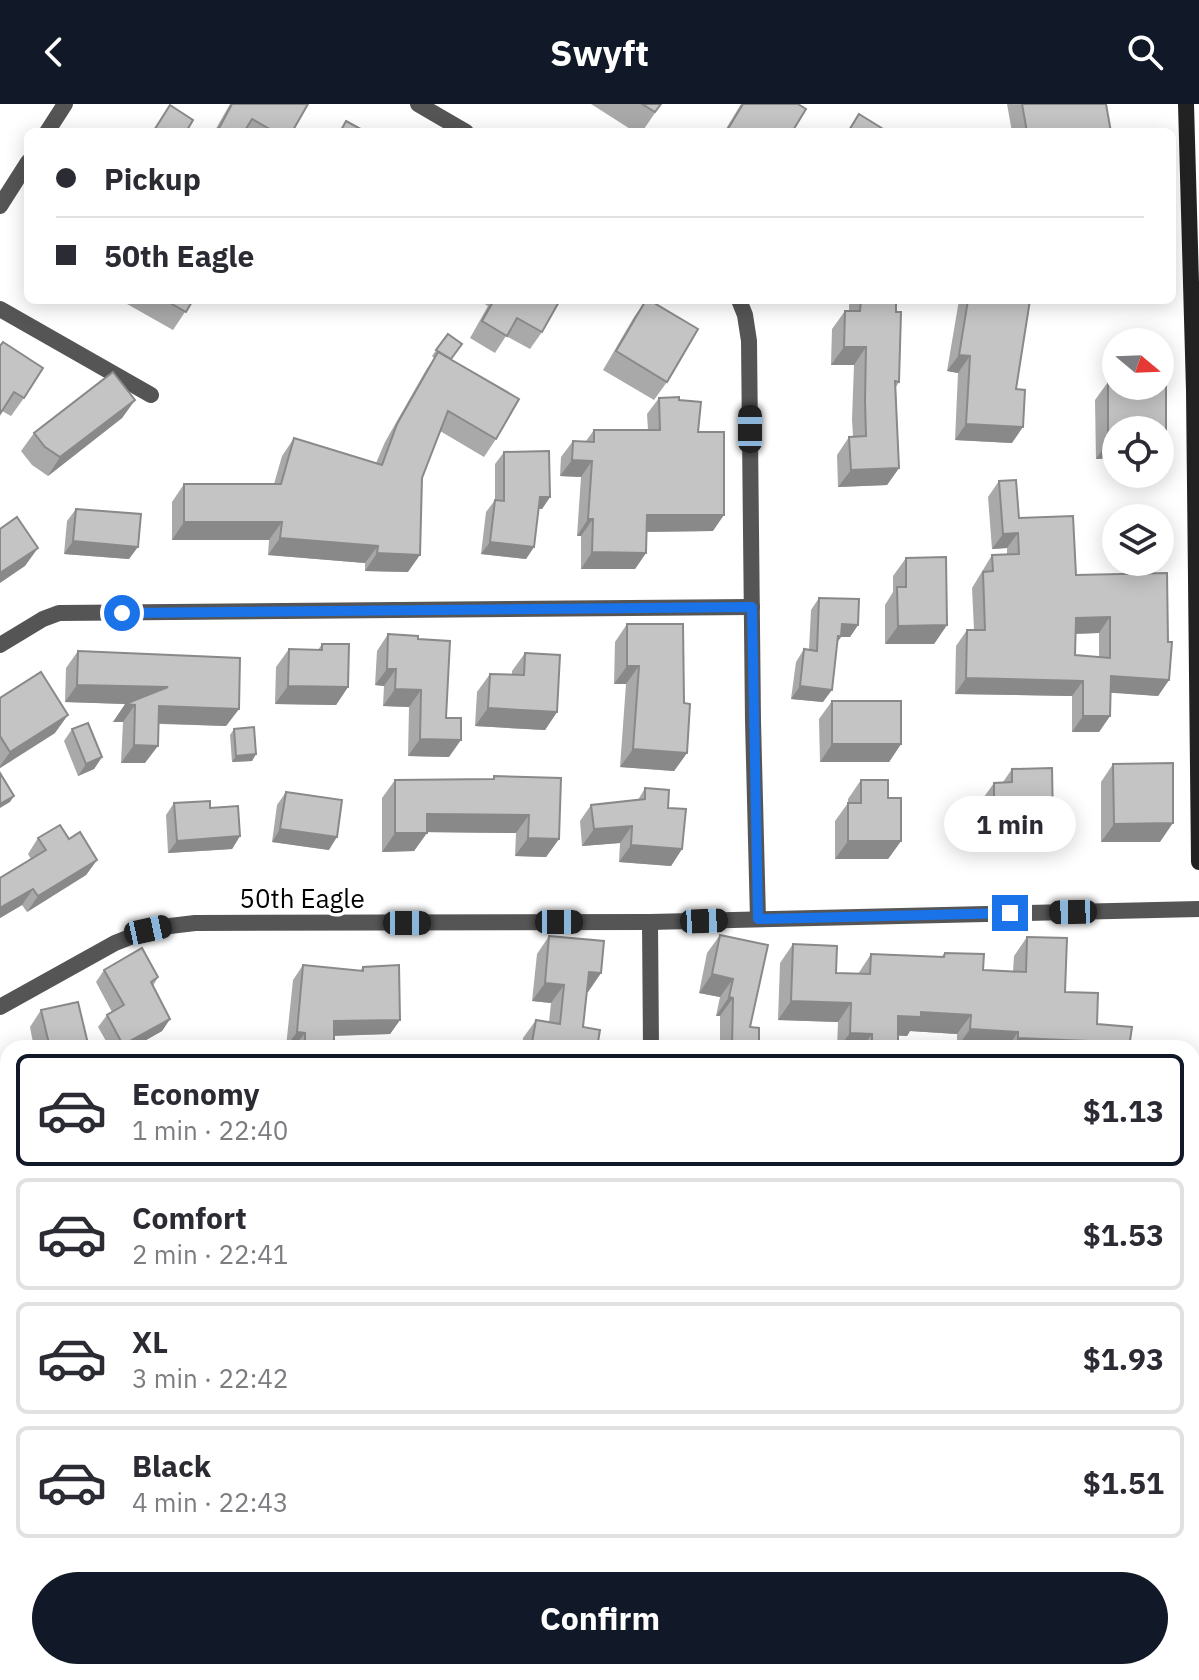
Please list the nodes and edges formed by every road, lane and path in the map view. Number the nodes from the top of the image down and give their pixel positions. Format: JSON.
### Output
{"nodes":[{"id":1,"x":65,"y":104,"type":"edge"},
{"id":2,"x":418,"y":104,"type":"edge"},
{"id":3,"x":1186,"y":104,"type":"edge"},
{"id":4,"x":50,"y":128,"type":"edge"},
{"id":5,"x":459,"y":128,"type":"edge"},
{"id":6,"x":24,"y":168,"type":"edge"},
{"id":7,"x":0,"y":206,"type":"edge"},
{"id":8,"x":741,"y":304,"type":"edge"},
{"id":9,"x":0,"y":309,"type":"edge"},
{"id":10,"x":151,"y":395,"type":"dead end"},
{"id":11,"x":752,"y":607,"type":"junction"},
{"id":12,"x":0,"y":645,"type":"edge"},
{"id":13,"x":1199,"y":862,"type":"edge"},
{"id":14,"x":1199,"y":909,"type":"edge"},
{"id":15,"x":758,"y":919,"type":"junction"},
{"id":16,"x":650,"y":922,"type":"junction"},
{"id":17,"x":0,"y":1007,"type":"edge"},
{"id":18,"x":651,"y":1040,"type":"edge"}],
"edges":[{"from":1,"to":4,"type":"street"},
{"from":2,"to":5,"type":"street"},
{"from":3,"to":13,"type":"main road"},
{"from":6,"to":7,"type":"street"},
{"from":8,"to":11,"type":"street"},
{"from":9,"to":10,"type":"street"},
{"from":11,"to":12,"type":"street"},
{"from":11,"to":15,"type":"street"},
{"from":14,"to":15,"type":"street","name":"50th Eagle"},
{"from":15,"to":16,"type":"street","name":"50th Eagle"},
{"from":16,"to":17,"type":"street","name":"50th Eagle"},
{"from":16,"to":18,"type":"street"}]}
